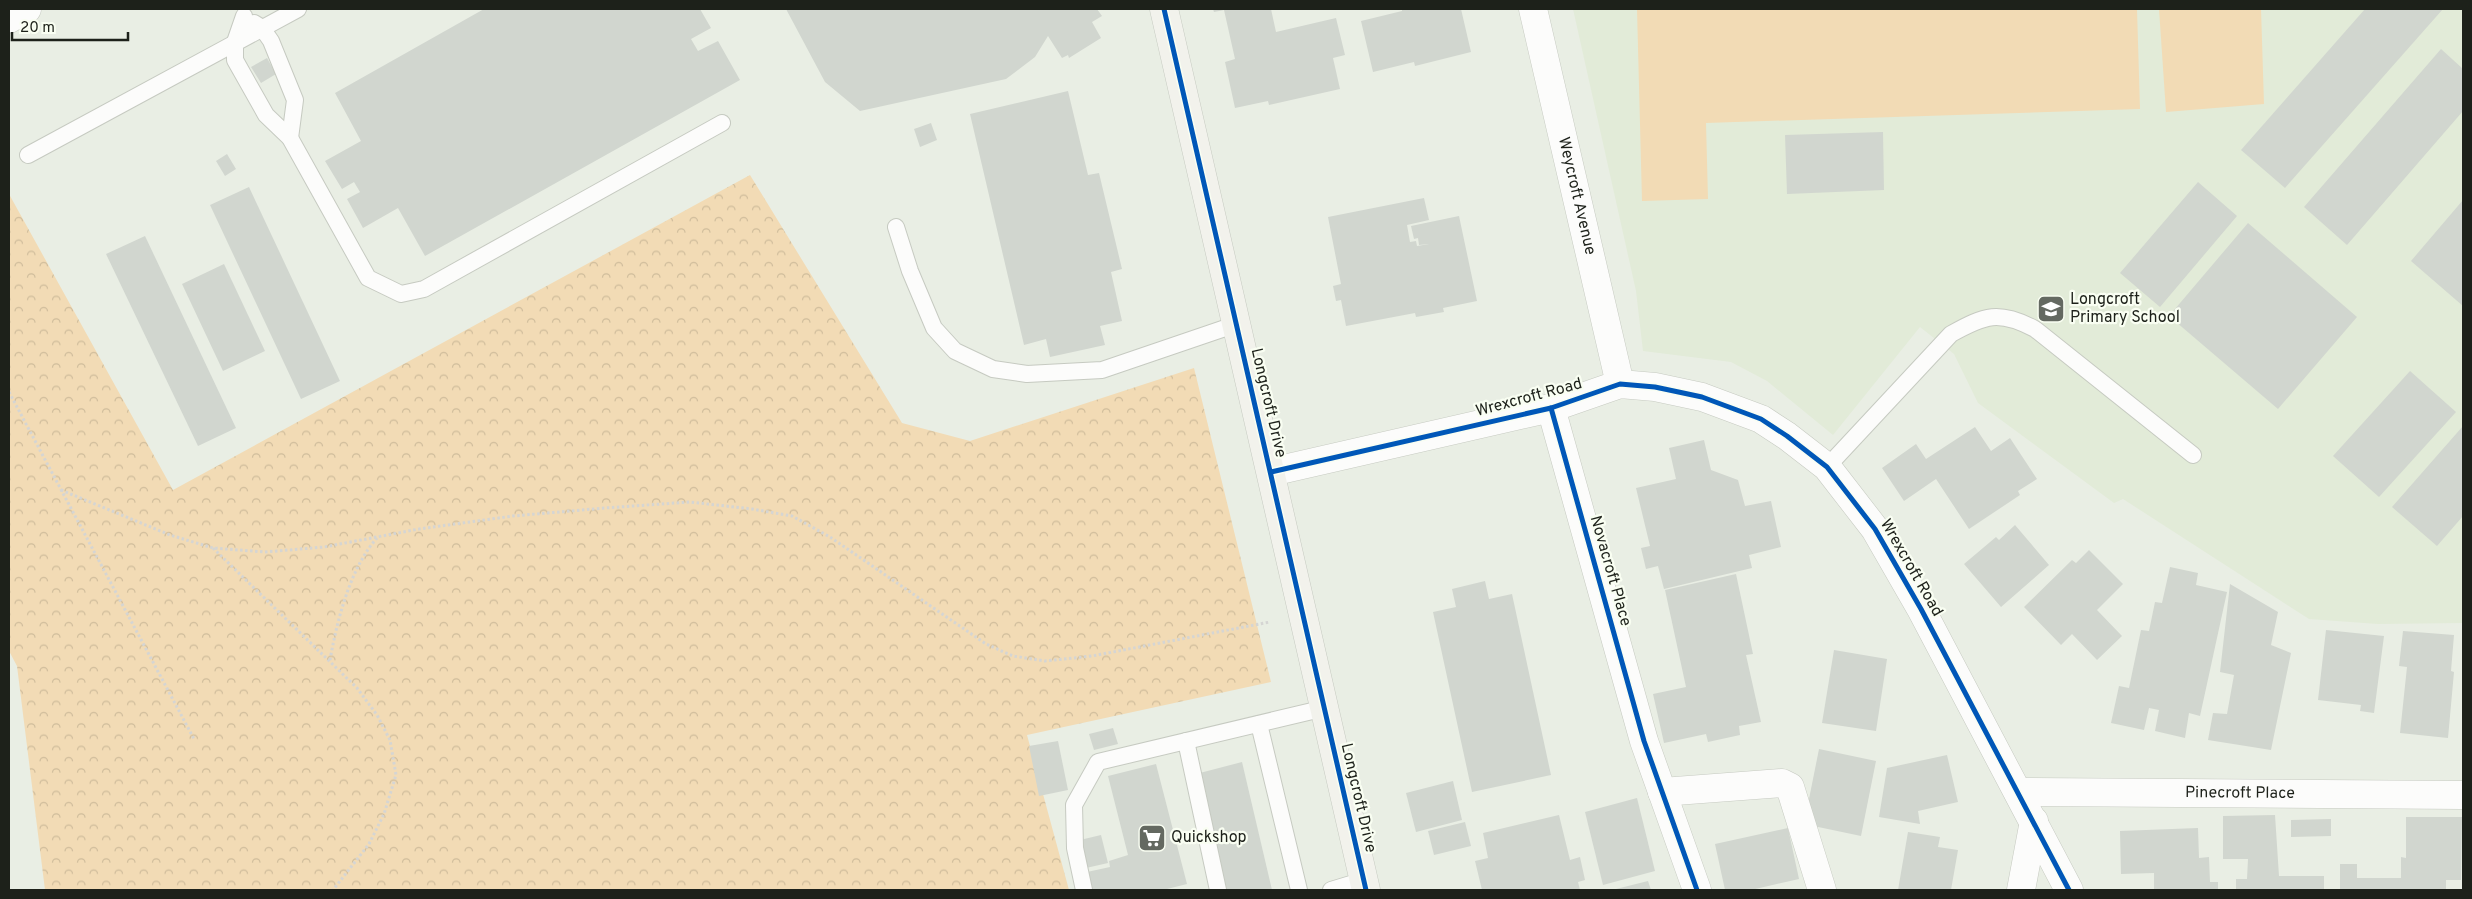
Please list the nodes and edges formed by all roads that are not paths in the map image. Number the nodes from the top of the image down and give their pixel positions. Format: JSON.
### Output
{"nodes":[{"id":1,"x":298,"y":9,"type":"edge"},
{"id":2,"x":1164,"y":9,"type":"edge"},
{"id":3,"x":1533,"y":9,"type":"edge"},
{"id":4,"x":242,"y":12,"type":"edge"},
{"id":5,"x":262,"y":28,"type":"junction"},
{"id":6,"x":235,"y":42,"type":"junction"},
{"id":7,"x":722,"y":123,"type":"dead end"},
{"id":8,"x":290,"y":138,"type":"junction"},
{"id":9,"x":28,"y":155,"type":"dead end"},
{"id":10,"x":896,"y":227,"type":"dead end"},
{"id":11,"x":1237,"y":324,"type":"junction"},
{"id":12,"x":1620,"y":384,"type":"junction"},
{"id":13,"x":1551,"y":408,"type":"junction"},
{"id":14,"x":2193,"y":455,"type":"dead end"},
{"id":15,"x":1827,"y":467,"type":"junction"},
{"id":16,"x":1271,"y":472,"type":"junction"},
{"id":17,"x":1325,"y":708,"type":"junction"},
{"id":18,"x":1259,"y":724,"type":"junction"},
{"id":19,"x":1186,"y":741,"type":"junction"},
{"id":20,"x":1662,"y":792,"type":"junction"},
{"id":21,"x":2018,"y":792,"type":"junction"},
{"id":22,"x":2463,"y":795,"type":"edge"},
{"id":23,"x":2034,"y":821,"type":"junction"},
{"id":24,"x":1365,"y":885,"type":"edge"},
{"id":25,"x":1084,"y":890,"type":"edge"},
{"id":26,"x":1218,"y":890,"type":"edge"},
{"id":27,"x":1298,"y":890,"type":"edge"},
{"id":28,"x":1331,"y":890,"type":"edge"},
{"id":29,"x":1697,"y":890,"type":"edge"},
{"id":30,"x":1822,"y":890,"type":"edge"},
{"id":31,"x":2021,"y":890,"type":"edge"},
{"id":32,"x":2069,"y":890,"type":"edge"}],
"edges":[{"from":1,"to":5,"type":"lane"},
{"from":2,"to":11,"type":"street","name":"Longcroft Drive"},
{"from":3,"to":12,"type":"street","name":"Weycroft Avenue"},
{"from":4,"to":5,"type":"lane"},
{"from":4,"to":6,"type":"lane"},
{"from":5,"to":6,"type":"lane"},
{"from":5,"to":8,"type":"lane"},
{"from":6,"to":8,"type":"lane"},
{"from":6,"to":9,"type":"lane"},
{"from":7,"to":8,"type":"lane"},
{"from":10,"to":11,"type":"lane"},
{"from":11,"to":16,"type":"street","name":"Longcroft Drive"},
{"from":12,"to":13,"type":"street","name":"Wrexcroft Road"},
{"from":12,"to":15,"type":"street","name":"Wrexcroft Road"},
{"from":13,"to":16,"type":"street","name":"Wrexcroft Road"},
{"from":13,"to":20,"type":"street","name":"Novacroft Place"},
{"from":14,"to":15,"type":"lane"},
{"from":15,"to":21,"type":"street","name":"Wrexcroft Road"},
{"from":16,"to":17,"type":"street","name":"Longcroft Drive"},
{"from":17,"to":18,"type":"lane"},
{"from":17,"to":24,"type":"street","name":"Longcroft Drive"},
{"from":18,"to":19,"type":"lane"},
{"from":18,"to":27,"type":"lane"},
{"from":19,"to":25,"type":"lane"},
{"from":19,"to":26,"type":"lane"},
{"from":20,"to":29,"type":"street","name":"Novacroft Place"},
{"from":20,"to":30,"type":"street"},
{"from":21,"to":22,"type":"street","name":"Pinecroft Place"},
{"from":21,"to":23,"type":"street","name":"Wrexcroft Road"},
{"from":23,"to":31,"type":"street"},
{"from":23,"to":32,"type":"street","name":"Wrexcroft Road"},
{"from":24,"to":28,"type":"lane"}]}
